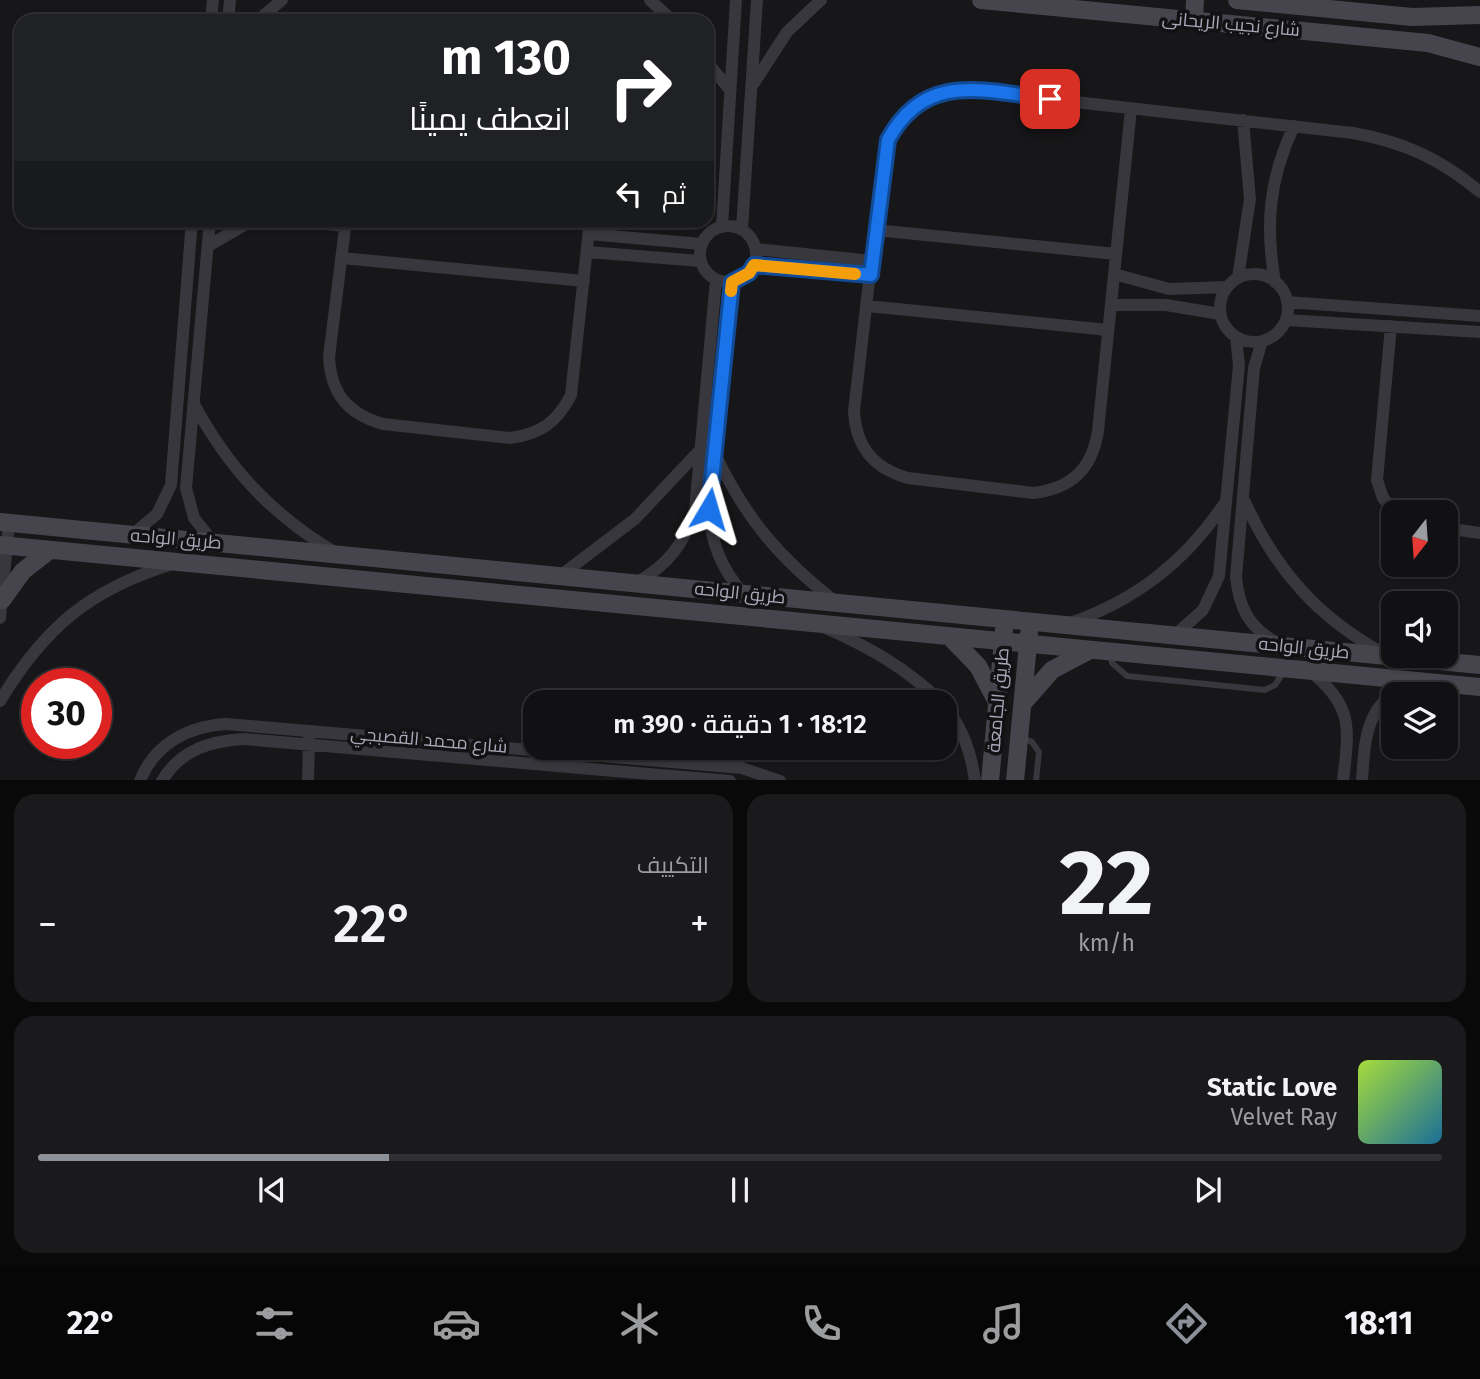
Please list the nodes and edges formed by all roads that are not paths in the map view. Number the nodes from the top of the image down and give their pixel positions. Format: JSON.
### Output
{"nodes":[{"id":1,"x":282,"y":0,"type":"edge"},
{"id":2,"x":650,"y":0,"type":"edge"},
{"id":3,"x":736,"y":0,"type":"edge"},
{"id":4,"x":757,"y":0,"type":"edge"},
{"id":5,"x":821,"y":0,"type":"edge"},
{"id":6,"x":981,"y":0,"type":"edge"},
{"id":7,"x":1195,"y":0,"type":"edge"},
{"id":8,"x":1237,"y":0,"type":"edge"},
{"id":9,"x":265,"y":14,"type":"edge"},
{"id":10,"x":665,"y":14,"type":"edge"},
{"id":11,"x":1382,"y":14,"type":"junction"},
{"id":12,"x":1480,"y":15,"type":"edge"},
{"id":13,"x":1194,"y":20,"type":"junction"},
{"id":14,"x":1382,"y":38,"type":"junction"},
{"id":15,"x":1480,"y":57,"type":"edge"},
{"id":16,"x":714,"y":71,"type":"edge"},
{"id":17,"x":730,"y":90,"type":"junction"},
{"id":18,"x":751,"y":90,"type":"junction"},
{"id":19,"x":1131,"y":109,"type":"junction"},
{"id":20,"x":1243,"y":120,"type":"junction"},
{"id":21,"x":1294,"y":126,"type":"junction"},
{"id":22,"x":1480,"y":192,"type":"edge"},
{"id":23,"x":722,"y":226,"type":"junction"},
{"id":24,"x":191,"y":228,"type":"edge"},
{"id":25,"x":209,"y":228,"type":"edge"},
{"id":26,"x":239,"y":228,"type":"edge"},
{"id":27,"x":345,"y":228,"type":"edge"},
{"id":28,"x":589,"y":228,"type":"edge"},
{"id":29,"x":596,"y":228,"type":"edge"},
{"id":30,"x":742,"y":229,"type":"junction"},
{"id":31,"x":875,"y":230,"type":"junction"},
{"id":32,"x":701,"y":244,"type":"junction"},
{"id":33,"x":208,"y":246,"type":"junction"},
{"id":34,"x":756,"y":249,"type":"junction"},
{"id":35,"x":587,"y":251,"type":"junction"},
{"id":36,"x":1116,"y":254,"type":"junction"},
{"id":37,"x":342,"y":258,"type":"junction"},
{"id":38,"x":700,"y":261,"type":"junction"},
{"id":39,"x":872,"y":261,"type":"junction"},
{"id":40,"x":754,"y":265,"type":"junction"},
{"id":41,"x":1114,"y":274,"type":"junction"},
{"id":42,"x":871,"y":275,"type":"junction"},
{"id":43,"x":1238,"y":278,"type":"junction"},
{"id":44,"x":716,"y":280,"type":"junction"},
{"id":45,"x":584,"y":281,"type":"junction"},
{"id":46,"x":732,"y":282,"type":"junction"},
{"id":47,"x":1275,"y":282,"type":"junction"},
{"id":48,"x":1227,"y":287,"type":"junction"},
{"id":49,"x":1287,"y":302,"type":"junction"},
{"id":50,"x":1111,"y":305,"type":"junction"},
{"id":51,"x":867,"y":306,"type":"junction"},
{"id":52,"x":1220,"y":314,"type":"junction"},
{"id":53,"x":1480,"y":316,"type":"edge"},
{"id":54,"x":1286,"y":320,"type":"junction"},
{"id":55,"x":1391,"y":326,"type":"junction"},
{"id":56,"x":1108,"y":330,"type":"junction"},
{"id":57,"x":1480,"y":332,"type":"edge"},
{"id":58,"x":1236,"y":337,"type":"junction"},
{"id":59,"x":1262,"y":341,"type":"junction"},
{"id":60,"x":194,"y":404,"type":"junction"},
{"id":61,"x":700,"y":451,"type":"junction"},
{"id":62,"x":715,"y":455,"type":"junction"},
{"id":63,"x":1227,"y":495,"type":"junction"},
{"id":64,"x":1244,"y":496,"type":"junction"},
{"id":65,"x":1385,"y":500,"type":"edge"},
{"id":66,"x":5,"y":523,"type":"edge"},
{"id":67,"x":1458,"y":530,"type":"edge"},
{"id":68,"x":1480,"y":533,"type":"edge"},
{"id":69,"x":132,"y":535,"type":"junction"},
{"id":70,"x":214,"y":543,"type":"junction"},
{"id":71,"x":3,"y":546,"type":"edge"},
{"id":72,"x":50,"y":550,"type":"junction"},
{"id":73,"x":339,"y":555,"type":"junction"},
{"id":74,"x":176,"y":562,"type":"junction"},
{"id":75,"x":560,"y":576,"type":"junction"},
{"id":76,"x":636,"y":583,"type":"junction"},
{"id":77,"x":743,"y":594,"type":"junction"},
{"id":78,"x":836,"y":603,"type":"junction"},
{"id":79,"x":1,"y":609,"type":"edge"},
{"id":80,"x":1005,"y":619,"type":"junction"},
{"id":81,"x":1031,"y":622,"type":"junction"},
{"id":82,"x":816,"y":623,"type":"junction"},
{"id":83,"x":1066,"y":625,"type":"junction"},
{"id":84,"x":1175,"y":635,"type":"junction"},
{"id":85,"x":949,"y":636,"type":"junction"},
{"id":86,"x":1003,"y":641,"type":"junction"},
{"id":87,"x":1028,"y":644,"type":"junction"},
{"id":88,"x":1277,"y":645,"type":"junction"},
{"id":89,"x":1101,"y":650,"type":"junction"},
{"id":90,"x":1381,"y":651,"type":"edge"},
{"id":91,"x":1381,"y":656,"type":"edge"},
{"id":92,"x":1458,"y":663,"type":"edge"},
{"id":93,"x":1480,"y":665,"type":"edge"},
{"id":94,"x":1278,"y":667,"type":"junction"},
{"id":95,"x":1433,"y":668,"type":"edge"},
{"id":96,"x":1310,"y":670,"type":"junction"},
{"id":97,"x":1411,"y":680,"type":"junction"},
{"id":98,"x":1432,"y":682,"type":"joint"},
{"id":99,"x":1458,"y":685,"type":"edge"},
{"id":100,"x":1478,"y":687,"type":"edge"},
{"id":101,"x":928,"y":690,"type":"edge"},
{"id":102,"x":0,"y":701,"type":"edge"},
{"id":103,"x":998,"y":703,"type":"junction"},
{"id":104,"x":1022,"y":705,"type":"junction"},
{"id":105,"x":957,"y":724,"type":"edge"},
{"id":106,"x":309,"y":730,"type":"junction"},
{"id":107,"x":1019,"y":737,"type":"junction"},
{"id":108,"x":309,"y":745,"type":"junction"},
{"id":109,"x":665,"y":772,"type":"edge"},
{"id":110,"x":140,"y":780,"type":"edge"},
{"id":111,"x":162,"y":780,"type":"edge"},
{"id":112,"x":308,"y":780,"type":"edge"},
{"id":113,"x":730,"y":780,"type":"edge"},
{"id":114,"x":780,"y":780,"type":"edge"},
{"id":115,"x":975,"y":780,"type":"edge"},
{"id":116,"x":990,"y":780,"type":"edge"},
{"id":117,"x":1015,"y":780,"type":"edge"},
{"id":118,"x":1036,"y":780,"type":"edge"},
{"id":119,"x":1343,"y":780,"type":"edge"},
{"id":120,"x":1362,"y":780,"type":"edge"}],
"edges":[{"from":1,"to":9,"type":"street"},
{"from":2,"to":10,"type":"street"},
{"from":3,"to":17,"type":"street"},
{"from":4,"to":18,"type":"street"},
{"from":5,"to":18,"type":"street"},
{"from":6,"to":13,"type":"street","name":"شارع نجيب الريحانى"},
{"from":7,"to":13,"type":"street"},
{"from":8,"to":11,"type":"street","name":"شارع نجيب الريحانى"},
{"from":11,"to":12,"type":"street","name":"شارع نجيب الريحانى"},
{"from":11,"to":14,"type":"street"},
{"from":13,"to":14,"type":"street","name":"شارع نجيب الريحانى"},
{"from":14,"to":15,"type":"street","name":"شارع نجيب الريحانى"},
{"from":16,"to":17,"type":"street"},
{"from":17,"to":23,"type":"street"},
{"from":18,"to":30,"type":"street"},
{"from":19,"to":20,"type":"street"},
{"from":19,"to":31,"type":"street"},
{"from":19,"to":36,"type":"street"},
{"from":20,"to":21,"type":"street"},
{"from":20,"to":43,"type":"street"},
{"from":21,"to":22,"type":"street"},
{"from":21,"to":47,"type":"street"},
{"from":23,"to":30,"type":"street"},
{"from":23,"to":32,"type":"street"},
{"from":24,"to":69,"type":"street"},
{"from":25,"to":33,"type":"street"},
{"from":26,"to":33,"type":"street"},
{"from":27,"to":37,"type":"street"},
{"from":28,"to":35,"type":"street"},
{"from":29,"to":32,"type":"street"},
{"from":30,"to":34,"type":"street"},
{"from":31,"to":36,"type":"street"},
{"from":31,"to":39,"type":"street"},
{"from":32,"to":38,"type":"street"},
{"from":33,"to":60,"type":"street"},
{"from":34,"to":39,"type":"street"},
{"from":34,"to":40,"type":"street"},
{"from":35,"to":38,"type":"street"},
{"from":35,"to":45,"type":"street"},
{"from":36,"to":41,"type":"street"},
{"from":37,"to":45,"type":"street"},
{"from":37,"to":45,"type":"street"},
{"from":38,"to":44,"type":"street"},
{"from":39,"to":42,"type":"street"},
{"from":40,"to":42,"type":"street"},
{"from":40,"to":46,"type":"street"},
{"from":41,"to":48,"type":"street"},
{"from":41,"to":50,"type":"street"},
{"from":42,"to":51,"type":"street"},
{"from":43,"to":47,"type":"street"},
{"from":43,"to":48,"type":"street"},
{"from":44,"to":46,"type":"street"},
{"from":44,"to":61,"type":"street"},
{"from":46,"to":62,"type":"street"},
{"from":47,"to":49,"type":"street"},
{"from":48,"to":52,"type":"street"},
{"from":49,"to":53,"type":"street"},
{"from":49,"to":54,"type":"street"},
{"from":50,"to":52,"type":"street"},
{"from":50,"to":56,"type":"street"},
{"from":51,"to":56,"type":"street"},
{"from":51,"to":56,"type":"street"},
{"from":52,"to":58,"type":"street"},
{"from":54,"to":55,"type":"street"},
{"from":54,"to":59,"type":"street"},
{"from":55,"to":57,"type":"street"},
{"from":55,"to":65,"type":"street"},
{"from":58,"to":59,"type":"street"},
{"from":58,"to":63,"type":"street"},
{"from":59,"to":64,"type":"street"},
{"from":60,"to":70,"type":"street"},
{"from":60,"to":73,"type":"street"},
{"from":61,"to":75,"type":"street"},
{"from":61,"to":76,"type":"street"},
{"from":62,"to":77,"type":"street"},
{"from":62,"to":78,"type":"street"},
{"from":63,"to":64,"type":"street"},
{"from":63,"to":83,"type":"street"},
{"from":63,"to":84,"type":"street"},
{"from":64,"to":88,"type":"street"},
{"from":64,"to":90,"type":"street"},
{"from":66,"to":69,"type":"street","name":"طريق الواحه"},
{"from":66,"to":71,"type":"street"},
{"from":67,"to":68,"type":"street"},
{"from":69,"to":70,"type":"street","name":"طريق الواحه"},
{"from":70,"to":73,"type":"street","name":"طريق الواحه"},
{"from":71,"to":72,"type":"street","name":"طريق الواحه"},
{"from":71,"to":79,"type":"street"},
{"from":72,"to":74,"type":"street","name":"طريق الواحه"},
{"from":72,"to":79,"type":"street"},
{"from":73,"to":75,"type":"street","name":"طريق الواحه"},
{"from":74,"to":82,"type":"street","name":"طريق الواحه"},
{"from":74,"to":102,"type":"street"},
{"from":75,"to":76,"type":"street","name":"طريق الواحه"},
{"from":76,"to":77,"type":"street","name":"طريق الواحه"},
{"from":77,"to":78,"type":"street","name":"طريق الواحه"},
{"from":78,"to":80,"type":"street","name":"طريق الواحه"},
{"from":80,"to":81,"type":"street","name":"طريق الواحه"},
{"from":80,"to":86,"type":"street","name":"طريق الجامعة"},
{"from":81,"to":83,"type":"street","name":"طريق الواحه"},
{"from":81,"to":87,"type":"street","name":"طريق الجامعة"},
{"from":82,"to":85,"type":"street","name":"طريق الواحه"},
{"from":82,"to":101,"type":"street"},
{"from":83,"to":84,"type":"street","name":"طريق الواحه"},
{"from":84,"to":88,"type":"street","name":"طريق الواحه"},
{"from":85,"to":86,"type":"street","name":"طريق الواحه"},
{"from":85,"to":103,"type":"street"},
{"from":86,"to":87,"type":"street","name":"طريق الواحه"},
{"from":86,"to":103,"type":"street","name":"طريق الجامعة"},
{"from":87,"to":89,"type":"street","name":"طريق الواحه"},
{"from":87,"to":104,"type":"street","name":"طريق الجامعة"},
{"from":88,"to":91,"type":"street","name":"طريق الواحه"},
{"from":88,"to":94,"type":"street"},
{"from":89,"to":94,"type":"street","name":"طريق الواحه"},
{"from":89,"to":104,"type":"street"},
{"from":92,"to":93,"type":"street","name":"طريق الواحه"},
{"from":94,"to":96,"type":"street","name":"طريق الواحه"},
{"from":95,"to":98,"type":"street"},
{"from":96,"to":97,"type":"street","name":"طريق الواحه"},
{"from":96,"to":119,"type":"street"},
{"from":97,"to":98,"type":"street","name":"طريق الواحه"},
{"from":97,"to":120,"type":"street"},
{"from":99,"to":100,"type":"street","name":"طريق الواحه"},
{"from":103,"to":116,"type":"street","name":"طريق الجامعة"},
{"from":104,"to":107,"type":"street","name":"طريق الجامعة"},
{"from":105,"to":115,"type":"street"},
{"from":106,"to":108,"type":"street"},
{"from":106,"to":109,"type":"street","name":"شارع محمد القصبجي"},
{"from":106,"to":110,"type":"street","name":"شارع محمد القصبجي"},
{"from":107,"to":117,"type":"street","name":"طريق الجامعة"},
{"from":107,"to":118,"type":"lane"},
{"from":108,"to":109,"type":"street","name":"شارع محمد القصبجي"},
{"from":108,"to":111,"type":"street","name":"شارع محمد القصبجي"},
{"from":108,"to":112,"type":"street"},
{"from":109,"to":113,"type":"street","name":"شارع محمد القصبجي"},
{"from":109,"to":114,"type":"street","name":"شارع محمد القصبجي"}]}
